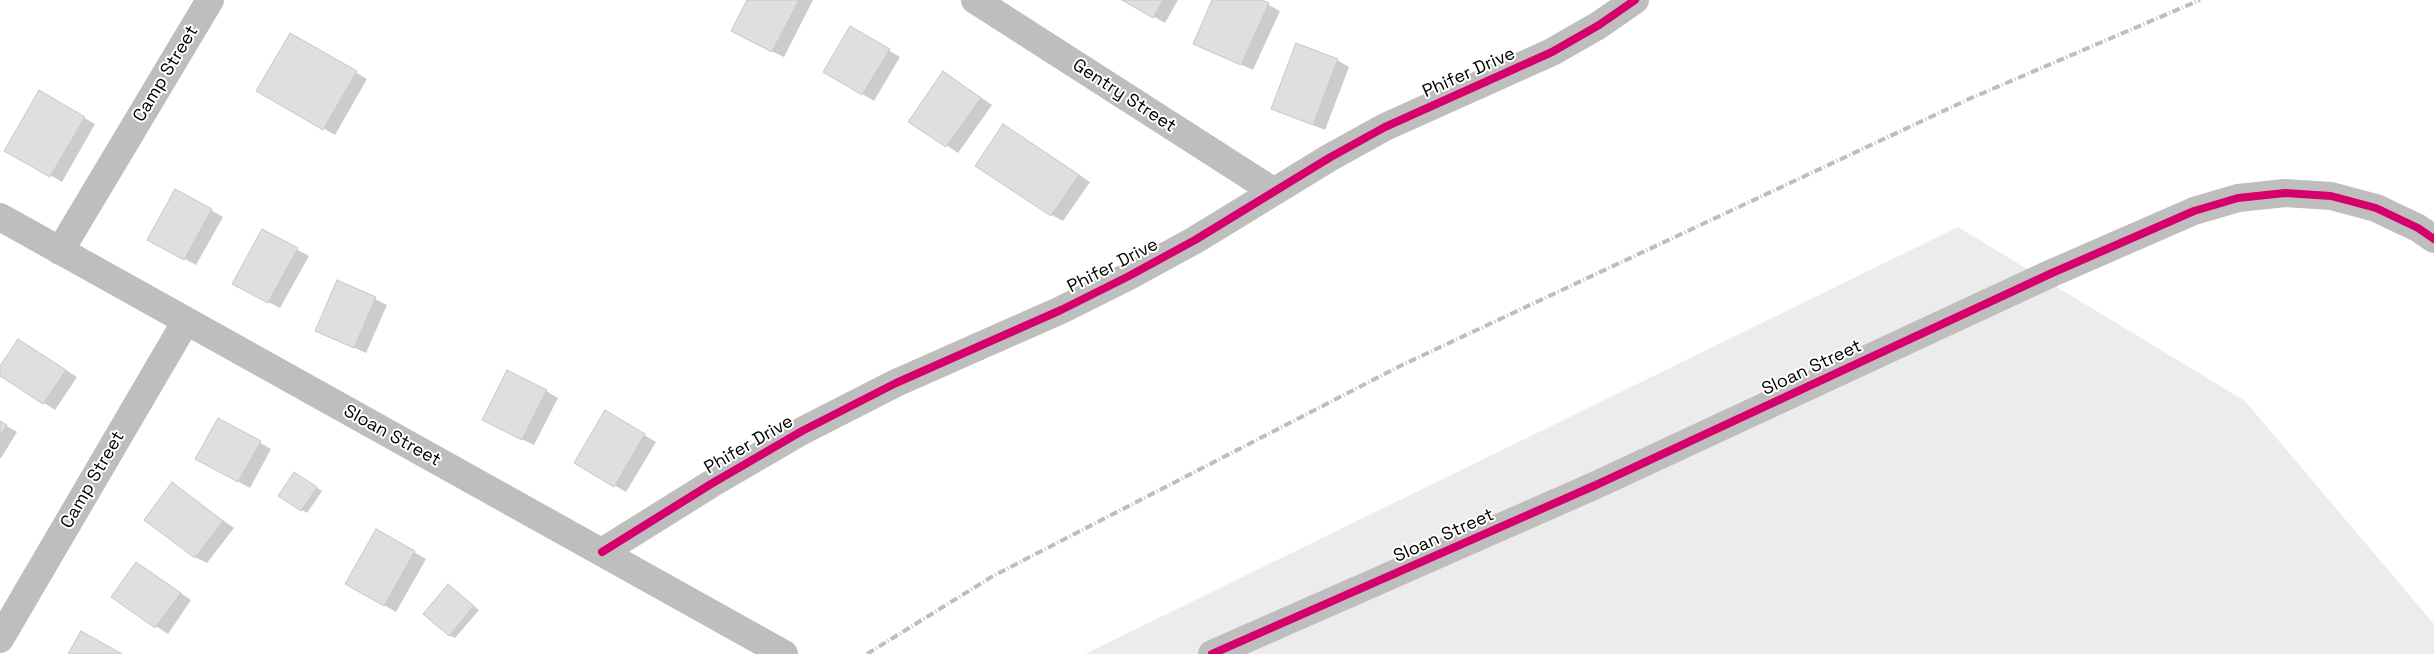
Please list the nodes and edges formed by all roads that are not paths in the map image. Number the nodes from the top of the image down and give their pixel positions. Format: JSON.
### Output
{"nodes":[{"id":1,"x":210,"y":0,"type":"edge"},
{"id":2,"x":975,"y":0,"type":"edge"},
{"id":3,"x":1634,"y":0,"type":"edge"},
{"id":4,"x":1274,"y":191,"type":"junction"},
{"id":5,"x":0,"y":217,"type":"edge"},
{"id":6,"x":2434,"y":240,"type":"edge"},
{"id":7,"x":60,"y":251,"type":"junction"},
{"id":8,"x":186,"y":321,"type":"junction"},
{"id":9,"x":602,"y":552,"type":"junction"},
{"id":10,"x":0,"y":639,"type":"edge"},
{"id":11,"x":784,"y":654,"type":"edge"},
{"id":12,"x":1212,"y":654,"type":"edge"}],
"edges":[{"from":1,"to":7,"type":"street","name":"Camp Street"},
{"from":2,"to":4,"type":"street","name":"Gentry Street"},
{"from":3,"to":4,"type":"street","name":"Phifer Drive"},
{"from":4,"to":9,"type":"street","name":"Phifer Drive"},
{"from":5,"to":7,"type":"street","name":"Sloan Street"},
{"from":6,"to":12,"type":"street","name":"Sloan Street"},
{"from":7,"to":8,"type":"street","name":"Sloan Street"},
{"from":8,"to":9,"type":"street","name":"Sloan Street"},
{"from":8,"to":10,"type":"street","name":"Camp Street"},
{"from":9,"to":11,"type":"street","name":"Sloan Street"}]}
